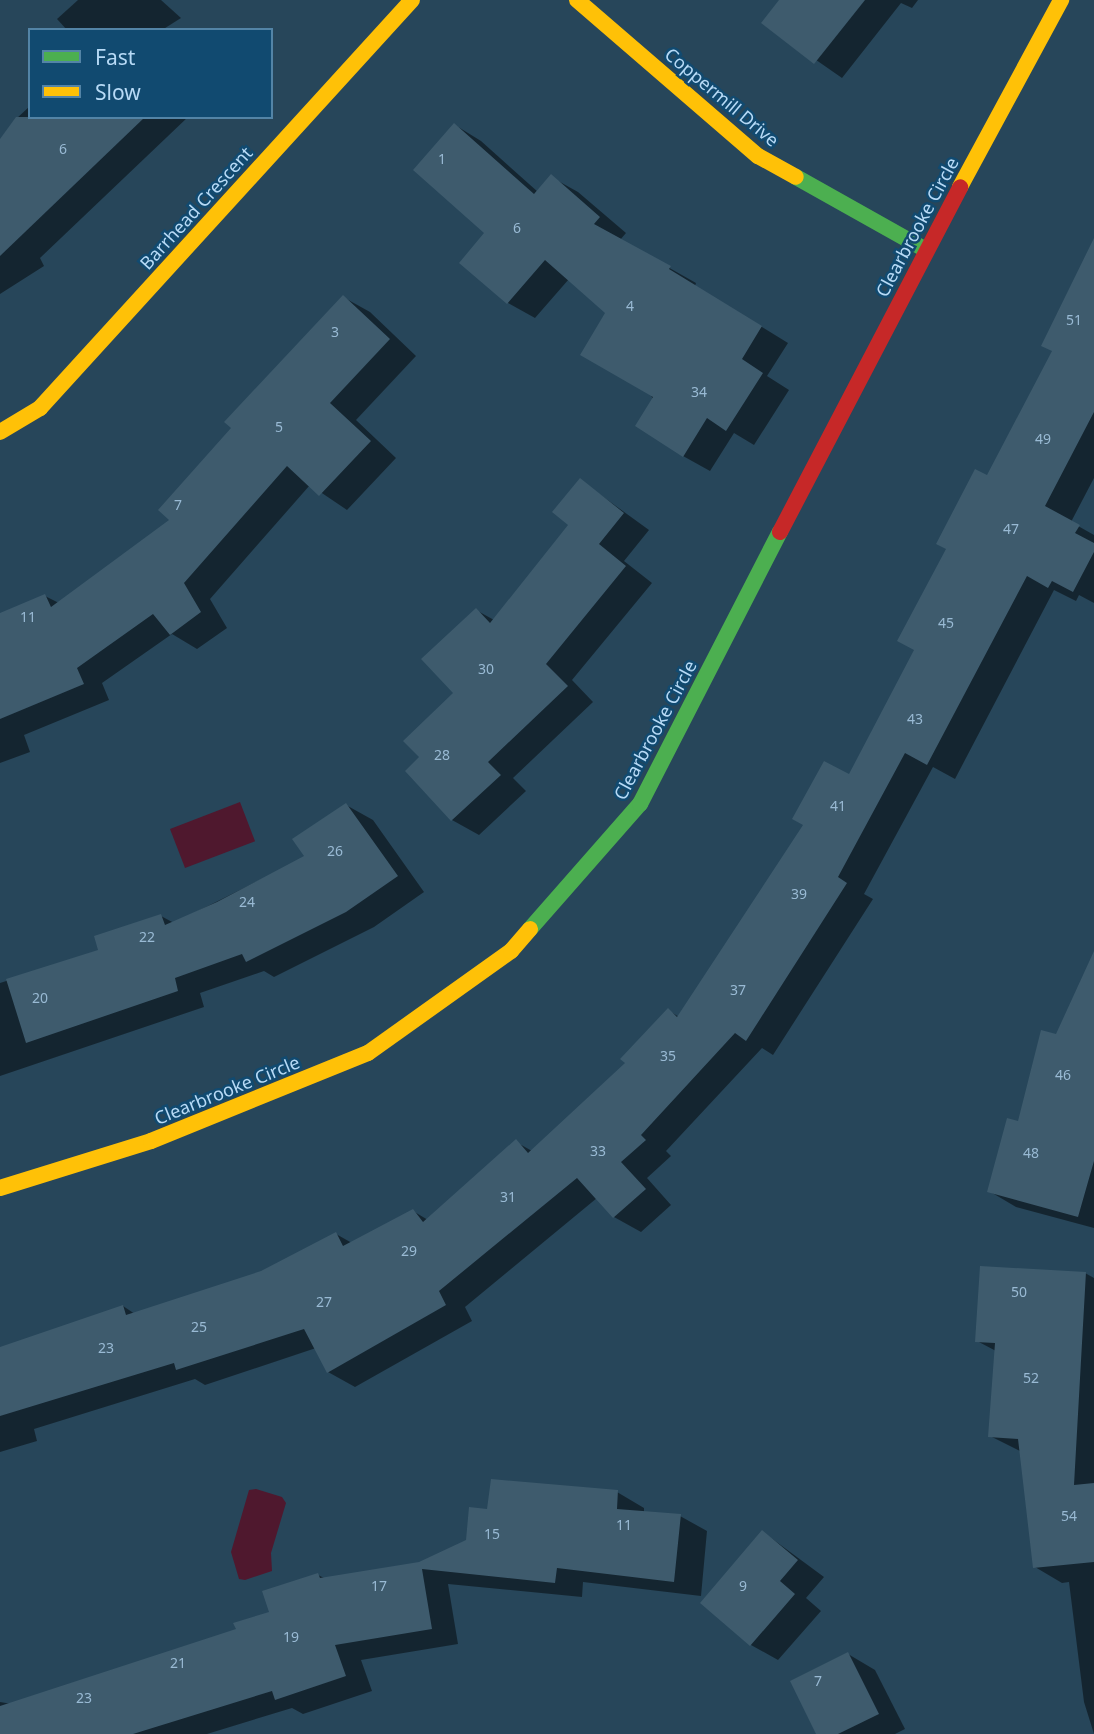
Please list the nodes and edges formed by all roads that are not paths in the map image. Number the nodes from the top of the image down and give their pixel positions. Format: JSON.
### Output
{"nodes":[{"id":1,"x":412,"y":0,"type":"edge"},
{"id":2,"x":577,"y":0,"type":"edge"},
{"id":3,"x":1061,"y":0,"type":"edge"},
{"id":4,"x":926,"y":250,"type":"junction"},
{"id":5,"x":0,"y":432,"type":"edge"},
{"id":6,"x":0,"y":1188,"type":"edge"}],
"edges":[{"from":1,"to":5,"type":"street","name":"Barrhead Crescent"},
{"from":2,"to":4,"type":"street","name":"Coppermill Drive"},
{"from":3,"to":4,"type":"street","name":"Clearbrooke Circle"},
{"from":4,"to":6,"type":"street","name":"Clearbrooke Circle"}]}
